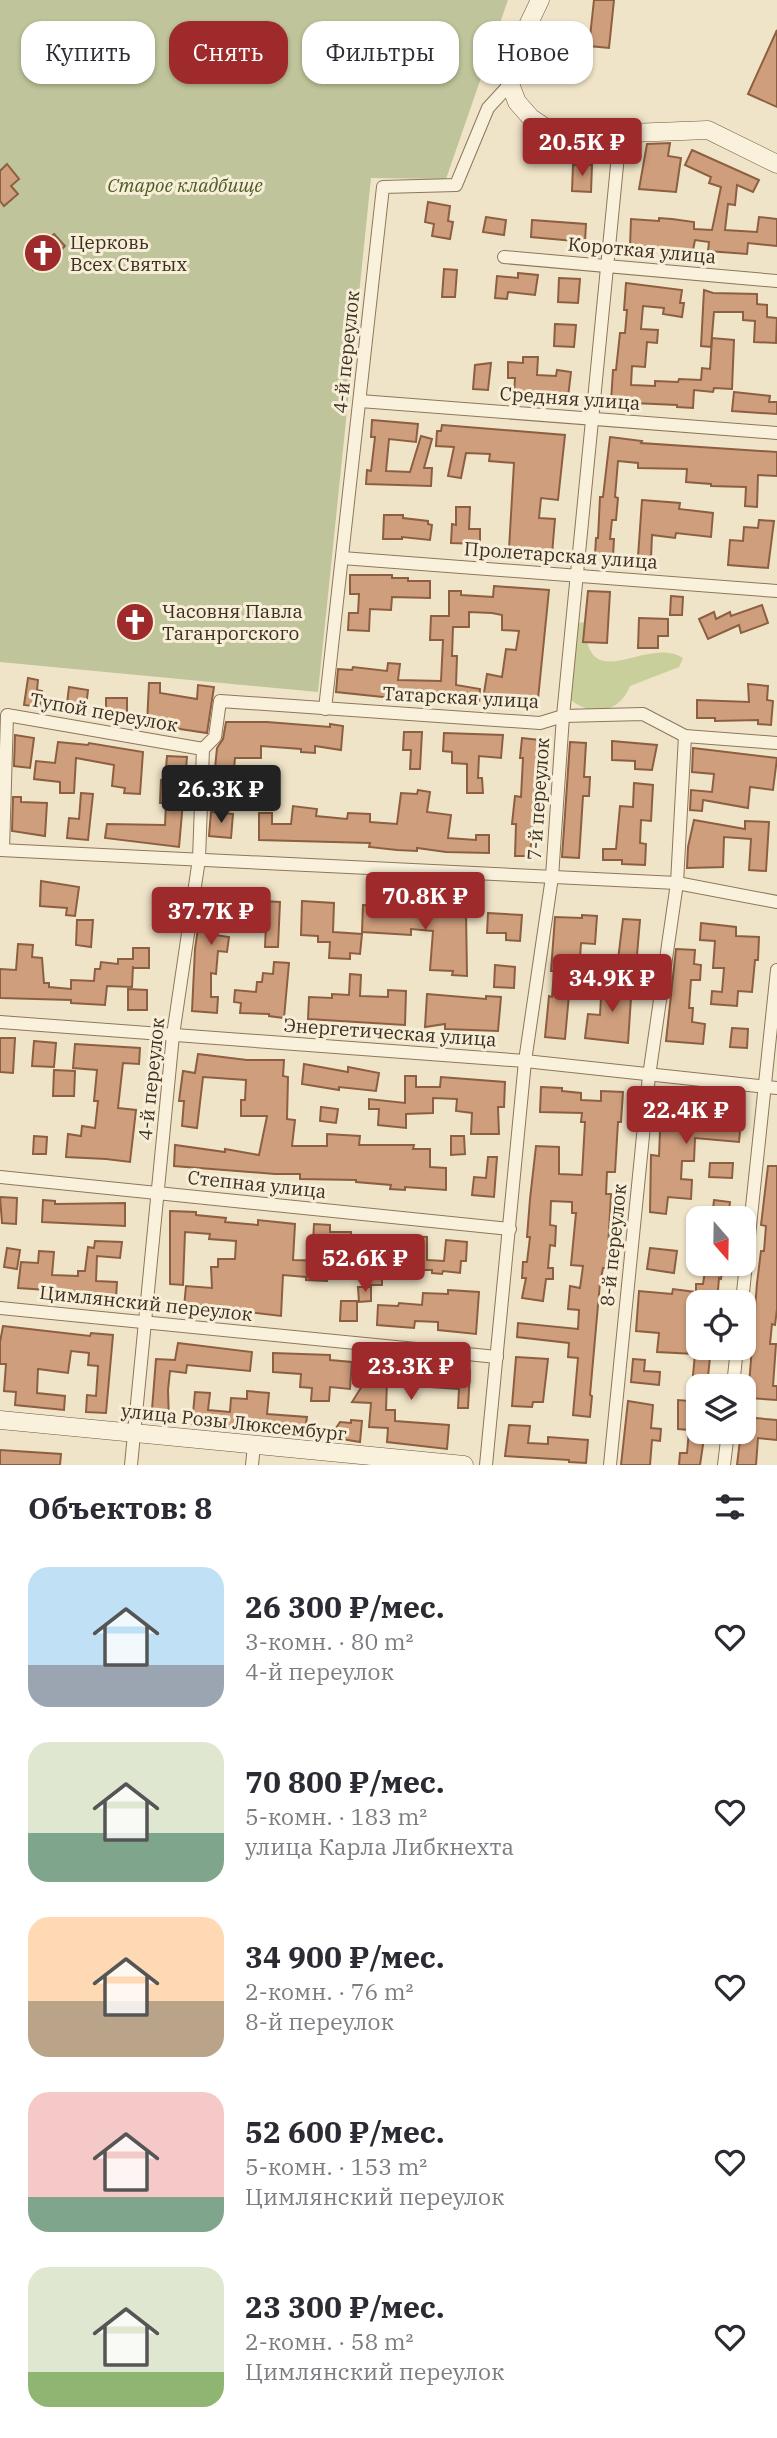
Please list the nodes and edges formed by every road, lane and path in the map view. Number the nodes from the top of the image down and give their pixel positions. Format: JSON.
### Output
{"nodes":[{"id":1,"x":540,"y":0,"type":"edge"},
{"id":2,"x":530,"y":21,"type":"edge"},
{"id":3,"x":510,"y":84,"type":"joint"},
{"id":4,"x":620,"y":135,"type":"junction"},
{"id":5,"x":777,"y":164,"type":"edge"},
{"id":6,"x":504,"y":257,"type":"dead end"},
{"id":7,"x":607,"y":266,"type":"junction"},
{"id":8,"x":777,"y":281,"type":"edge"},
{"id":9,"x":360,"y":401,"type":"junction"},
{"id":10,"x":591,"y":419,"type":"junction"},
{"id":11,"x":777,"y":433,"type":"edge"},
{"id":12,"x":342,"y":558,"type":"junction"},
{"id":13,"x":576,"y":576,"type":"junction"},
{"id":14,"x":777,"y":591,"type":"edge"},
{"id":15,"x":220,"y":701,"type":"joint"},
{"id":16,"x":325,"y":709,"type":"junction"},
{"id":17,"x":563,"y":716,"type":"junction"},
{"id":18,"x":685,"y":736,"type":"junction"},
{"id":19,"x":777,"y":743,"type":"edge"},
{"id":20,"x":204,"y":749,"type":"junction"},
{"id":21,"x":1,"y":850,"type":"edge"},
{"id":22,"x":200,"y":859,"type":"junction"},
{"id":23,"x":552,"y":877,"type":"junction"},
{"id":24,"x":677,"y":883,"type":"junction"},
{"id":25,"x":777,"y":902,"type":"edge"},
{"id":26,"x":777,"y":970,"type":"edge"},
{"id":27,"x":0,"y":1022,"type":"edge"},
{"id":28,"x":173,"y":1035,"type":"junction"},
{"id":29,"x":525,"y":1061,"type":"junction"},
{"id":30,"x":649,"y":1076,"type":"junction"},
{"id":31,"x":772,"y":1087,"type":"edge"},
{"id":32,"x":0,"y":1177,"type":"edge"},
{"id":33,"x":159,"y":1193,"type":"junction"},
{"id":34,"x":510,"y":1228,"type":"junction"},
{"id":35,"x":744,"y":1290,"type":"edge"},
{"id":36,"x":0,"y":1308,"type":"edge"},
{"id":37,"x":146,"y":1322,"type":"junction"},
{"id":38,"x":497,"y":1357,"type":"junction"},
{"id":39,"x":0,"y":1420,"type":"edge"},
{"id":40,"x":135,"y":1433,"type":"junction"},
{"id":41,"x":727,"y":1444,"type":"edge"},
{"id":42,"x":254,"y":1445,"type":"junction"},
{"id":43,"x":363,"y":1460,"type":"edge"},
{"id":44,"x":131,"y":1465,"type":"edge"},
{"id":45,"x":252,"y":1465,"type":"edge"},
{"id":46,"x":464,"y":1465,"type":"edge"},
{"id":47,"x":486,"y":1465,"type":"edge"},
{"id":48,"x":610,"y":1465,"type":"edge"},
{"id":49,"x":724,"y":1465,"type":"edge"}],
"edges":[{"from":1,"to":2,"type":"street"},
{"from":3,"to":4,"type":"street"},
{"from":3,"to":9,"type":"street","name":"4-й переулок"},
{"from":4,"to":5,"type":"street"},
{"from":4,"to":7,"type":"street","name":"7-й переулок"},
{"from":6,"to":7,"type":"street","name":"Короткая улица"},
{"from":7,"to":8,"type":"street","name":"Короткая улица"},
{"from":7,"to":10,"type":"street","name":"7-й переулок"},
{"from":9,"to":10,"type":"street","name":"Средняя улица"},
{"from":9,"to":12,"type":"street","name":"4-й переулок"},
{"from":10,"to":11,"type":"street","name":"Средняя улица"},
{"from":10,"to":13,"type":"street","name":"7-й переулок"},
{"from":12,"to":13,"type":"street","name":"Пролетарская улица"},
{"from":12,"to":16,"type":"street","name":"4-й переулок"},
{"from":13,"to":14,"type":"street","name":"Пролетарская улица"},
{"from":13,"to":17,"type":"street","name":"7-й переулок"},
{"from":15,"to":16,"type":"street","name":"Татарская улица"},
{"from":15,"to":20,"type":"street","name":"4-й переулок"},
{"from":16,"to":17,"type":"street","name":"Татарская улица"},
{"from":17,"to":18,"type":"street","name":"Татарская улица"},
{"from":17,"to":23,"type":"street","name":"7-й переулок"},
{"from":18,"to":19,"type":"street","name":"Татарская улица"},
{"from":18,"to":24,"type":"street","name":"8-й переулок"},
{"from":20,"to":21,"type":"street","name":"Тупой переулок"},
{"from":20,"to":22,"type":"street","name":"4-й переулок"},
{"from":21,"to":22,"type":"street"},
{"from":22,"to":23,"type":"street"},
{"from":22,"to":28,"type":"street","name":"4-й переулок"},
{"from":23,"to":24,"type":"street"},
{"from":23,"to":29,"type":"street","name":"7-й переулок"},
{"from":24,"to":25,"type":"street"},
{"from":24,"to":30,"type":"street","name":"8-й переулок"},
{"from":26,"to":31,"type":"street"},
{"from":27,"to":28,"type":"street","name":"Энергетическая улица"},
{"from":28,"to":29,"type":"street","name":"Энергетическая улица"},
{"from":28,"to":33,"type":"street","name":"4-й переулок"},
{"from":29,"to":30,"type":"street","name":"Энергетическая улица"},
{"from":29,"to":34,"type":"street","name":"7-й переулок"},
{"from":30,"to":31,"type":"street","name":"Энергетическая улица"},
{"from":30,"to":48,"type":"street","name":"8-й переулок"},
{"from":31,"to":35,"type":"street"},
{"from":32,"to":33,"type":"street","name":"Степная улица"},
{"from":33,"to":34,"type":"street","name":"Степная улица"},
{"from":33,"to":37,"type":"street","name":"4-й переулок"},
{"from":34,"to":38,"type":"street","name":"7-й переулок"},
{"from":36,"to":37,"type":"street","name":"Цимлянский переулок"},
{"from":37,"to":38,"type":"street","name":"Цимлянский переулок"},
{"from":37,"to":40,"type":"street","name":"4-й переулок"},
{"from":38,"to":47,"type":"street","name":"7-й переулок"},
{"from":39,"to":40,"type":"street","name":"улица Розы Люксембург"},
{"from":40,"to":42,"type":"street","name":"улица Розы Люксембург"},
{"from":40,"to":44,"type":"street","name":"4-й переулок"},
{"from":41,"to":49,"type":"street"},
{"from":42,"to":43,"type":"street","name":"улица Розы Люксембург"},
{"from":42,"to":45,"type":"street"},
{"from":43,"to":46,"type":"street","name":"улица Розы Люксембург"}]}
